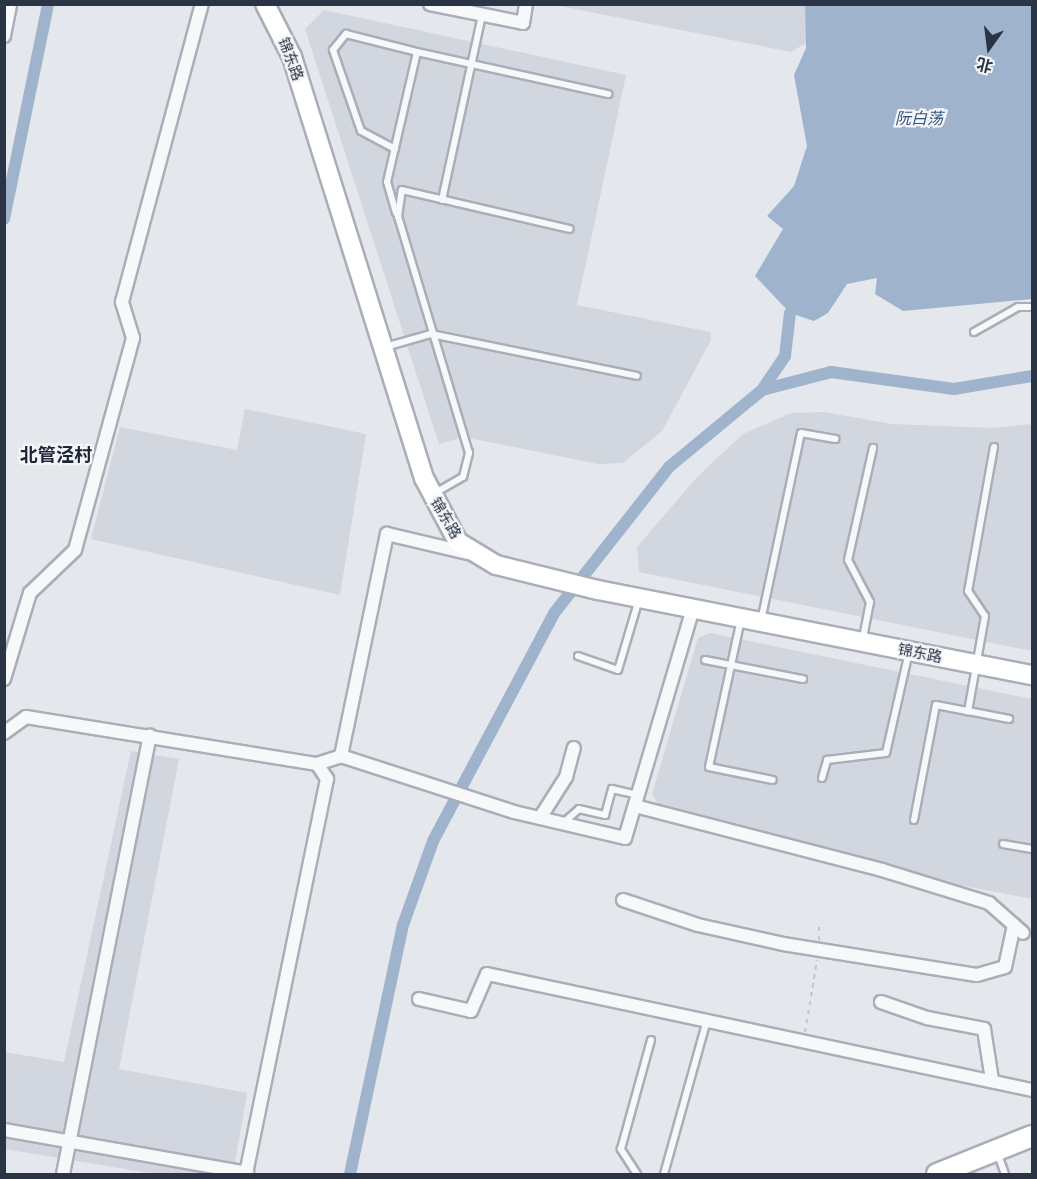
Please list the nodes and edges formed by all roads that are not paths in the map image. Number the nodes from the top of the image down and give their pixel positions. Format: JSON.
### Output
{"nodes":[{"id":1,"x":10,"y":4,"type":"edge"},
{"id":2,"x":202,"y":4,"type":"edge"},
{"id":3,"x":265,"y":4,"type":"edge"},
{"id":4,"x":430,"y":4,"type":"edge"},
{"id":5,"x":526,"y":4,"type":"edge"},
{"id":6,"x":482,"y":15,"type":"junction"},
{"id":7,"x":4,"y":36,"type":"edge"},
{"id":8,"x":417,"y":52,"type":"junction"},
{"id":9,"x":471,"y":64,"type":"junction"},
{"id":10,"x":608,"y":94,"type":"dead end"},
{"id":11,"x":394,"y":149,"type":"junction"},
{"id":12,"x":442,"y":200,"type":"junction"},
{"id":13,"x":398,"y":217,"type":"junction"},
{"id":14,"x":570,"y":229,"type":"dead end"},
{"id":15,"x":1032,"y":307,"type":"edge"},
{"id":16,"x":974,"y":332,"type":"dead end"},
{"id":17,"x":431,"y":334,"type":"junction"},
{"id":18,"x":384,"y":347,"type":"junction"},
{"id":19,"x":637,"y":376,"type":"dead end"},
{"id":20,"x":835,"y":439,"type":"dead end"},
{"id":21,"x":994,"y":447,"type":"dead end"},
{"id":22,"x":873,"y":448,"type":"dead end"},
{"id":23,"x":432,"y":495,"type":"junction"},
{"id":24,"x":475,"y":554,"type":"junction"},
{"id":25,"x":640,"y":598,"type":"junction"},
{"id":26,"x":693,"y":608,"type":"junction"},
{"id":27,"x":741,"y":619,"type":"junction"},
{"id":28,"x":761,"y":622,"type":"junction"},
{"id":29,"x":862,"y":642,"type":"junction"},
{"id":30,"x":909,"y":651,"type":"junction"},
{"id":31,"x":578,"y":656,"type":"dead end"},
{"id":32,"x":705,"y":660,"type":"dead end"},
{"id":33,"x":977,"y":664,"type":"junction"},
{"id":34,"x":731,"y":665,"type":"junction"},
{"id":35,"x":1032,"y":675,"type":"edge"},
{"id":36,"x":4,"y":679,"type":"edge"},
{"id":37,"x":803,"y":680,"type":"dead end"},
{"id":38,"x":968,"y":711,"type":"junction"},
{"id":39,"x":1009,"y":719,"type":"dead end"},
{"id":40,"x":4,"y":733,"type":"edge"},
{"id":41,"x":150,"y":736,"type":"junction"},
{"id":42,"x":574,"y":748,"type":"dead end"},
{"id":43,"x":341,"y":756,"type":"junction"},
{"id":44,"x":317,"y":764,"type":"junction"},
{"id":45,"x":822,"y":778,"type":"dead end"},
{"id":46,"x":773,"y":780,"type":"dead end"},
{"id":47,"x":636,"y":800,"type":"junction"},
{"id":48,"x":540,"y":818,"type":"junction"},
{"id":49,"x":914,"y":820,"type":"dead end"},
{"id":50,"x":563,"y":824,"type":"junction"},
{"id":51,"x":1003,"y":844,"type":"dead end"},
{"id":52,"x":1032,"y":849,"type":"edge"},
{"id":53,"x":623,"y":900,"type":"dead end"},
{"id":54,"x":419,"y":999,"type":"dead end"},
{"id":55,"x":881,"y":1002,"type":"dead end"},
{"id":56,"x":707,"y":1020,"type":"junction"},
{"id":57,"x":651,"y":1040,"type":"dead end"},
{"id":58,"x":992,"y":1080,"type":"junction"},
{"id":59,"x":1032,"y":1090,"type":"edge"},
{"id":60,"x":4,"y":1130,"type":"edge"},
{"id":61,"x":1032,"y":1136,"type":"edge"},
{"id":62,"x":68,"y":1141,"type":"junction"},
{"id":63,"x":997,"y":1151,"type":"junction"},
{"id":64,"x":63,"y":1174,"type":"edge"},
{"id":65,"x":247,"y":1174,"type":"edge"},
{"id":66,"x":638,"y":1174,"type":"edge"},
{"id":67,"x":663,"y":1174,"type":"edge"},
{"id":68,"x":937,"y":1174,"type":"edge"},
{"id":69,"x":1005,"y":1174,"type":"edge"}],
"edges":[{"from":1,"to":7,"type":"street"},
{"from":2,"to":36,"type":"street"},
{"from":3,"to":18,"type":"main road","name":"锦东路"},
{"from":4,"to":6,"type":"street"},
{"from":5,"to":6,"type":"street"},
{"from":6,"to":9,"type":"lane"},
{"from":8,"to":9,"type":"lane"},
{"from":8,"to":11,"type":"lane"},
{"from":8,"to":11,"type":"lane"},
{"from":9,"to":10,"type":"lane"},
{"from":9,"to":12,"type":"lane"},
{"from":11,"to":13,"type":"lane"},
{"from":12,"to":13,"type":"lane"},
{"from":12,"to":14,"type":"lane"},
{"from":13,"to":17,"type":"lane"},
{"from":15,"to":16,"type":"lane"},
{"from":17,"to":18,"type":"lane"},
{"from":17,"to":19,"type":"lane"},
{"from":17,"to":23,"type":"lane"},
{"from":18,"to":23,"type":"main road","name":"锦东路"},
{"from":20,"to":28,"type":"lane"},
{"from":21,"to":33,"type":"lane"},
{"from":22,"to":29,"type":"lane"},
{"from":23,"to":24,"type":"main road","name":"锦东路"},
{"from":24,"to":25,"type":"main road","name":"锦东路"},
{"from":24,"to":43,"type":"street"},
{"from":25,"to":26,"type":"main road","name":"锦东路"},
{"from":25,"to":31,"type":"lane"},
{"from":26,"to":27,"type":"main road","name":"锦东路"},
{"from":26,"to":47,"type":"street"},
{"from":27,"to":28,"type":"main road","name":"锦东路"},
{"from":27,"to":34,"type":"lane"},
{"from":28,"to":29,"type":"main road","name":"锦东路"},
{"from":29,"to":30,"type":"main road","name":"锦东路"},
{"from":30,"to":33,"type":"main road","name":"锦东路"},
{"from":30,"to":45,"type":"lane"},
{"from":32,"to":34,"type":"lane"},
{"from":33,"to":35,"type":"main road","name":"锦东路"},
{"from":33,"to":38,"type":"lane"},
{"from":34,"to":37,"type":"lane"},
{"from":34,"to":46,"type":"lane"},
{"from":38,"to":39,"type":"lane"},
{"from":38,"to":49,"type":"lane"},
{"from":40,"to":41,"type":"street"},
{"from":41,"to":44,"type":"street"},
{"from":41,"to":62,"type":"street"},
{"from":42,"to":48,"type":"street"},
{"from":43,"to":44,"type":"street"},
{"from":43,"to":48,"type":"street"},
{"from":44,"to":65,"type":"street"},
{"from":47,"to":50,"type":"lane"},
{"from":47,"to":50,"type":"street"},
{"from":47,"to":53,"type":"street"},
{"from":48,"to":50,"type":"street"},
{"from":51,"to":52,"type":"lane"},
{"from":54,"to":56,"type":"street"},
{"from":55,"to":58,"type":"street"},
{"from":56,"to":58,"type":"street"},
{"from":56,"to":67,"type":"lane"},
{"from":57,"to":66,"type":"lane"},
{"from":58,"to":59,"type":"street"},
{"from":60,"to":62,"type":"street"},
{"from":61,"to":63,"type":"main road"},
{"from":62,"to":64,"type":"street"},
{"from":62,"to":65,"type":"street"},
{"from":63,"to":68,"type":"main road"},
{"from":63,"to":69,"type":"lane"}]}
